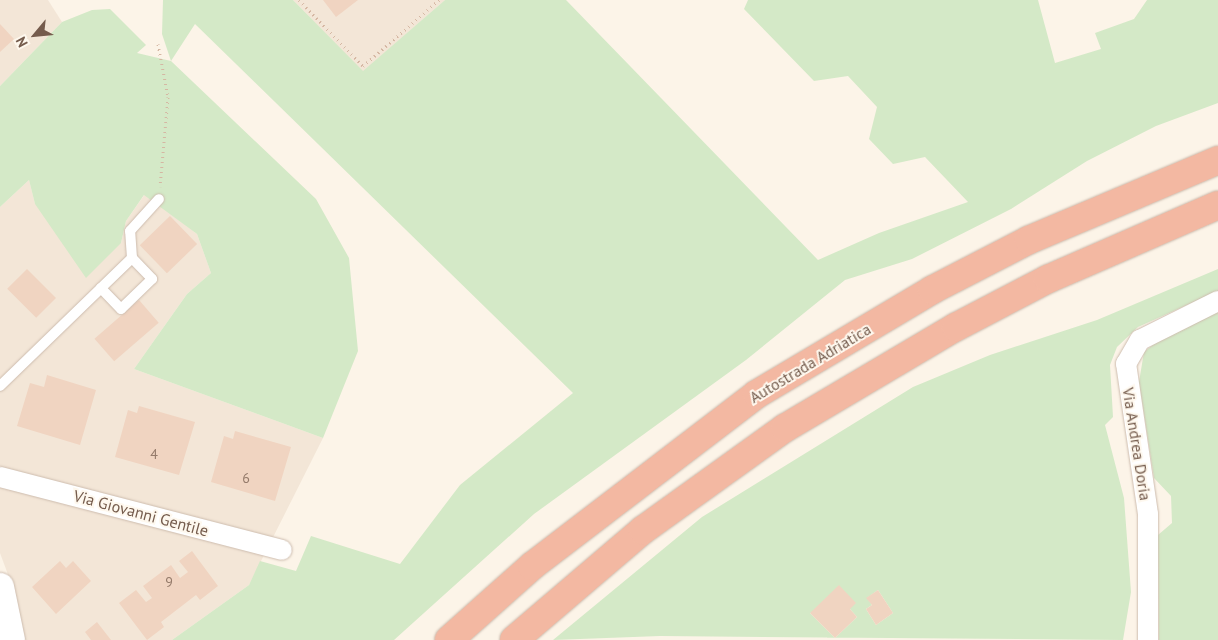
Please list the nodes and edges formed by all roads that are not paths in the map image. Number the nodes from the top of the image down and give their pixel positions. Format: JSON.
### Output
{"nodes":[{"id":1,"x":1218,"y":160,"type":"edge"},
{"id":2,"x":159,"y":199,"type":"road end"},
{"id":3,"x":1218,"y":205,"type":"edge"},
{"id":4,"x":132,"y":258,"type":"junction"},
{"id":5,"x":101,"y":288,"type":"junction"},
{"id":6,"x":1218,"y":301,"type":"edge"},
{"id":7,"x":0,"y":386,"type":"edge"},
{"id":8,"x":0,"y":477,"type":"edge"},
{"id":9,"x":282,"y":550,"type":"dead end"},
{"id":10,"x":0,"y":587,"type":"edge"},
{"id":11,"x":11,"y":640,"type":"edge"},
{"id":12,"x":449,"y":640,"type":"edge"},
{"id":13,"x":514,"y":640,"type":"edge"},
{"id":14,"x":1148,"y":640,"type":"edge"}],
"edges":[{"from":1,"to":12,"type":"highway","name":"Autostrada Adriatica"},
{"from":2,"to":4,"type":"lane"},
{"from":3,"to":13,"type":"highway"},
{"from":4,"to":5,"type":"lane"},
{"from":4,"to":5,"type":"lane"},
{"from":5,"to":7,"type":"lane"},
{"from":6,"to":14,"type":"street","name":"Via Andrea Doria"},
{"from":8,"to":9,"type":"street","name":"Via Giovanni Gentile"},
{"from":10,"to":11,"type":"main road"}]}
